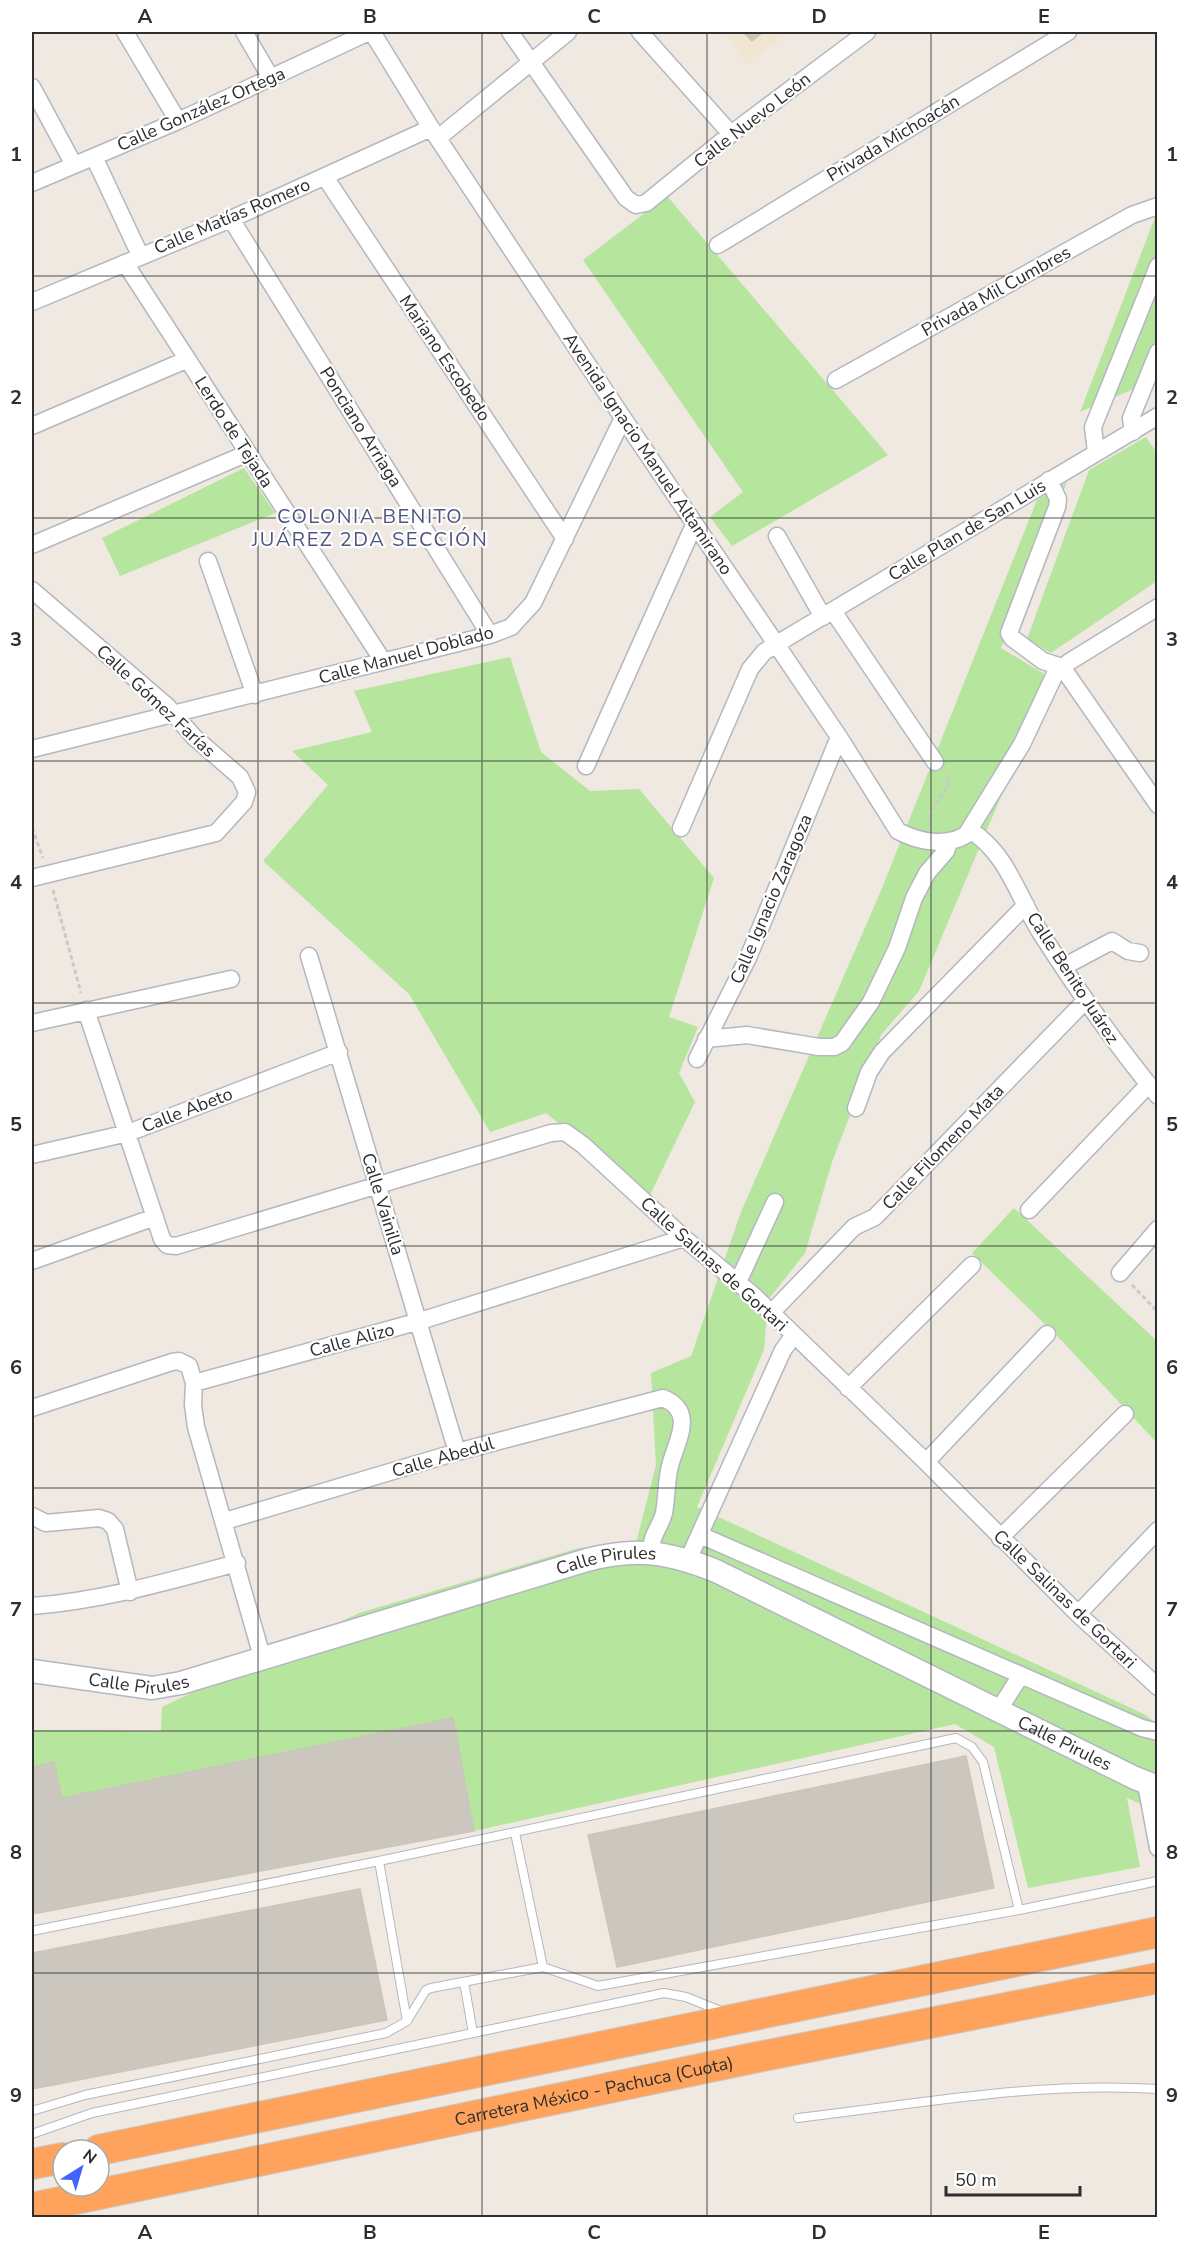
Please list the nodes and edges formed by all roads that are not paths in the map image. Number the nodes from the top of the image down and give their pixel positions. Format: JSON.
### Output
{"nodes":[{"id":1,"x":125,"y":32,"type":"edge"},
{"id":2,"x":244,"y":32,"type":"edge"},
{"id":3,"x":371,"y":32,"type":"edge"},
{"id":4,"x":510,"y":32,"type":"edge"},
{"id":5,"x":568,"y":32,"type":"edge"},
{"id":6,"x":640,"y":32,"type":"edge"},
{"id":7,"x":867,"y":32,"type":"edge"},
{"id":8,"x":1068,"y":32,"type":"edge"},
{"id":9,"x":530,"y":62,"type":"junction"},
{"id":10,"x":271,"y":78,"type":"junction"},
{"id":11,"x":32,"y":87,"type":"edge"},
{"id":12,"x":178,"y":121,"type":"junction"},
{"id":13,"x":434,"y":133,"type":"junction"},
{"id":14,"x":731,"y":134,"type":"junction"},
{"id":15,"x":94,"y":157,"type":"junction"},
{"id":16,"x":74,"y":165,"type":"junction"},
{"id":17,"x":325,"y":177,"type":"junction"},
{"id":18,"x":32,"y":183,"type":"edge"},
{"id":19,"x":1158,"y":206,"type":"edge"},
{"id":20,"x":231,"y":219,"type":"junction"},
{"id":21,"x":718,"y":244,"type":"dead end"},
{"id":22,"x":140,"y":255,"type":"junction"},
{"id":23,"x":125,"y":263,"type":"junction"},
{"id":24,"x":1158,"y":266,"type":"edge"},
{"id":25,"x":32,"y":302,"type":"edge"},
{"id":26,"x":1157,"y":352,"type":"edge"},
{"id":27,"x":186,"y":360,"type":"junction"},
{"id":28,"x":836,"y":381,"type":"dead end"},
{"id":29,"x":1158,"y":416,"type":"edge"},
{"id":30,"x":623,"y":418,"type":"junction"},
{"id":31,"x":32,"y":426,"type":"edge"},
{"id":32,"x":1133,"y":432,"type":"junction"},
{"id":33,"x":1096,"y":452,"type":"junction"},
{"id":34,"x":248,"y":453,"type":"junction"},
{"id":35,"x":1049,"y":480,"type":"junction"},
{"id":36,"x":694,"y":525,"type":"junction"},
{"id":37,"x":777,"y":536,"type":"dead end"},
{"id":38,"x":565,"y":539,"type":"junction"},
{"id":39,"x":32,"y":545,"type":"edge"},
{"id":40,"x":208,"y":561,"type":"dead end"},
{"id":41,"x":32,"y":590,"type":"edge"},
{"id":42,"x":1158,"y":607,"type":"edge"},
{"id":43,"x":828,"y":614,"type":"junction"},
{"id":44,"x":490,"y":635,"type":"junction"},
{"id":45,"x":777,"y":644,"type":"junction"},
{"id":46,"x":383,"y":662,"type":"junction"},
{"id":47,"x":1062,"y":667,"type":"junction"},
{"id":48,"x":255,"y":695,"type":"junction"},
{"id":49,"x":175,"y":714,"type":"junction"},
{"id":50,"x":839,"y":737,"type":"junction"},
{"id":51,"x":32,"y":749,"type":"edge"},
{"id":52,"x":935,"y":762,"type":"road end"},
{"id":53,"x":586,"y":766,"type":"dead end"},
{"id":54,"x":1158,"y":805,"type":"edge"},
{"id":55,"x":681,"y":828,"type":"dead end"},
{"id":56,"x":970,"y":830,"type":"junction"},
{"id":57,"x":949,"y":842,"type":"junction"},
{"id":58,"x":32,"y":878,"type":"edge"},
{"id":59,"x":1026,"y":905,"type":"junction"},
{"id":60,"x":1140,"y":953,"type":"dead end"},
{"id":61,"x":309,"y":956,"type":"dead end"},
{"id":62,"x":1063,"y":967,"type":"junction"},
{"id":63,"x":231,"y":979,"type":"dead end"},
{"id":64,"x":1085,"y":1001,"type":"junction"},
{"id":65,"x":86,"y":1010,"type":"junction"},
{"id":66,"x":32,"y":1023,"type":"edge"},
{"id":67,"x":706,"y":1039,"type":"junction"},
{"id":68,"x":339,"y":1052,"type":"junction"},
{"id":69,"x":697,"y":1059,"type":"dead end"},
{"id":70,"x":1153,"y":1091,"type":"edge"},
{"id":71,"x":856,"y":1108,"type":"dead end"},
{"id":72,"x":128,"y":1133,"type":"junction"},
{"id":73,"x":32,"y":1155,"type":"edge"},
{"id":74,"x":376,"y":1185,"type":"junction"},
{"id":75,"x":775,"y":1202,"type":"dead end"},
{"id":76,"x":1029,"y":1210,"type":"dead end"},
{"id":77,"x":155,"y":1218,"type":"junction"},
{"id":78,"x":1158,"y":1229,"type":"edge"},
{"id":79,"x":684,"y":1238,"type":"junction"},
{"id":80,"x":32,"y":1261,"type":"edge"},
{"id":81,"x":972,"y":1265,"type":"dead end"},
{"id":82,"x":1120,"y":1273,"type":"road end"},
{"id":83,"x":738,"y":1282,"type":"junction"},
{"id":84,"x":771,"y":1313,"type":"junction"},
{"id":85,"x":420,"y":1321,"type":"junction"},
{"id":86,"x":1047,"y":1334,"type":"dead end"},
{"id":87,"x":794,"y":1335,"type":"junction"},
{"id":88,"x":194,"y":1383,"type":"junction"},
{"id":89,"x":848,"y":1388,"type":"junction"},
{"id":90,"x":32,"y":1408,"type":"edge"},
{"id":91,"x":1125,"y":1414,"type":"dead end"},
{"id":92,"x":458,"y":1452,"type":"junction"},
{"id":93,"x":926,"y":1462,"type":"junction"},
{"id":94,"x":32,"y":1516,"type":"edge"},
{"id":95,"x":225,"y":1521,"type":"junction"},
{"id":96,"x":1158,"y":1530,"type":"edge"},
{"id":97,"x":700,"y":1535,"type":"junction"},
{"id":98,"x":1000,"y":1538,"type":"junction"},
{"id":99,"x":652,"y":1552,"type":"junction"},
{"id":100,"x":688,"y":1560,"type":"junction"},
{"id":101,"x":237,"y":1563,"type":"junction"},
{"id":102,"x":130,"y":1592,"type":"junction"},
{"id":103,"x":32,"y":1606,"type":"edge"},
{"id":104,"x":1078,"y":1614,"type":"junction"},
{"id":105,"x":263,"y":1660,"type":"junction"},
{"id":106,"x":32,"y":1671,"type":"edge"},
{"id":107,"x":1021,"y":1675,"type":"junction"},
{"id":108,"x":1157,"y":1686,"type":"edge"},
{"id":109,"x":998,"y":1711,"type":"junction"},
{"id":110,"x":1158,"y":1732,"type":"edge"},
{"id":111,"x":1152,"y":1785,"type":"edge"},
{"id":112,"x":515,"y":1833,"type":"junction"},
{"id":113,"x":1158,"y":1848,"type":"edge"},
{"id":114,"x":379,"y":1861,"type":"junction"},
{"id":115,"x":1158,"y":1881,"type":"edge"},
{"id":116,"x":1019,"y":1910,"type":"junction"},
{"id":117,"x":32,"y":1931,"type":"edge"},
{"id":118,"x":1158,"y":1932,"type":"edge"},
{"id":119,"x":543,"y":1967,"type":"junction"},
{"id":120,"x":1158,"y":1978,"type":"edge"},
{"id":121,"x":464,"y":1982,"type":"junction"},
{"id":122,"x":735,"y":2018,"type":"junction"},
{"id":123,"x":407,"y":2021,"type":"junction"},
{"id":124,"x":473,"y":2033,"type":"junction"},
{"id":125,"x":1158,"y":2089,"type":"edge"},
{"id":126,"x":32,"y":2111,"type":"edge"},
{"id":127,"x":798,"y":2118,"type":"dead end"},
{"id":128,"x":32,"y":2134,"type":"edge"},
{"id":129,"x":111,"y":2148,"type":"edge"},
{"id":130,"x":51,"y":2160,"type":"edge"},
{"id":131,"x":32,"y":2164,"type":"edge"},
{"id":132,"x":32,"y":2208,"type":"edge"}],
"edges":[{"from":1,"to":12,"type":"street"},
{"from":2,"to":10,"type":"street"},
{"from":3,"to":10,"type":"street","name":"Calle González Ortega"},
{"from":3,"to":13,"type":"street","name":"Avenida Ignacio Manuel Altamirano"},
{"from":4,"to":9,"type":"street"},
{"from":5,"to":9,"type":"street","name":"Calle Matías Romero"},
{"from":6,"to":14,"type":"street"},
{"from":7,"to":14,"type":"street","name":"Calle Nuevo León"},
{"from":8,"to":21,"type":"street","name":"Privada Michoacán"},
{"from":9,"to":13,"type":"street","name":"Calle Matías Romero"},
{"from":9,"to":14,"type":"street","name":"Calle Nuevo León"},
{"from":10,"to":12,"type":"street","name":"Calle González Ortega"},
{"from":11,"to":16,"type":"street"},
{"from":12,"to":15,"type":"street","name":"Calle González Ortega"},
{"from":13,"to":17,"type":"street","name":"Calle Matías Romero"},
{"from":13,"to":30,"type":"street","name":"Avenida Ignacio Manuel Altamirano"},
{"from":15,"to":16,"type":"street","name":"Calle González Ortega"},
{"from":15,"to":22,"type":"street"},
{"from":16,"to":18,"type":"street","name":"Calle González Ortega"},
{"from":17,"to":20,"type":"street","name":"Calle Matías Romero"},
{"from":17,"to":38,"type":"street","name":"Mariano Escobedo"},
{"from":19,"to":28,"type":"street","name":"Privada Mil Cumbres"},
{"from":20,"to":22,"type":"street","name":"Calle Matías Romero"},
{"from":20,"to":44,"type":"street","name":"Ponciano Arriaga"},
{"from":22,"to":23,"type":"street","name":"Calle Matías Romero"},
{"from":23,"to":25,"type":"street","name":"Calle Matías Romero"},
{"from":23,"to":27,"type":"street","name":"Lerdo de Tejada"},
{"from":24,"to":33,"type":"street"},
{"from":26,"to":32,"type":"street"},
{"from":27,"to":31,"type":"street"},
{"from":27,"to":34,"type":"street","name":"Lerdo de Tejada"},
{"from":29,"to":32,"type":"street","name":"Calle Plan de San Luis"},
{"from":30,"to":36,"type":"street","name":"Avenida Ignacio Manuel Altamirano"},
{"from":30,"to":38,"type":"street","name":"Calle Manuel Doblado"},
{"from":32,"to":33,"type":"street","name":"Calle Plan de San Luis"},
{"from":33,"to":35,"type":"street","name":"Calle Plan de San Luis"},
{"from":34,"to":39,"type":"street"},
{"from":34,"to":46,"type":"street","name":"Lerdo de Tejada"},
{"from":35,"to":43,"type":"street","name":"Calle Plan de San Luis"},
{"from":35,"to":47,"type":"street"},
{"from":36,"to":45,"type":"street","name":"Avenida Ignacio Manuel Altamirano"},
{"from":36,"to":53,"type":"street"},
{"from":37,"to":43,"type":"street"},
{"from":38,"to":44,"type":"street","name":"Calle Manuel Doblado"},
{"from":40,"to":48,"type":"street"},
{"from":41,"to":49,"type":"street","name":"Calle Gómez Farías"},
{"from":42,"to":47,"type":"street"},
{"from":43,"to":45,"type":"street","name":"Calle Plan de San Luis"},
{"from":43,"to":52,"type":"street"},
{"from":44,"to":46,"type":"street","name":"Calle Manuel Doblado"},
{"from":45,"to":50,"type":"street","name":"Avenida Ignacio Manuel Altamirano"},
{"from":45,"to":55,"type":"street","name":"Calle Plan de San Luis"},
{"from":46,"to":48,"type":"street","name":"Calle Manuel Doblado"},
{"from":47,"to":54,"type":"street"},
{"from":47,"to":56,"type":"street"},
{"from":48,"to":49,"type":"street","name":"Calle Manuel Doblado"},
{"from":49,"to":51,"type":"street","name":"Calle Manuel Doblado"},
{"from":49,"to":58,"type":"street","name":"Calle Gómez Farías"},
{"from":50,"to":57,"type":"street","name":"Avenida Ignacio Manuel Altamirano"},
{"from":50,"to":67,"type":"street","name":"Calle Ignacio Zaragoza"},
{"from":56,"to":57,"type":"street"},
{"from":56,"to":59,"type":"street","name":"Calle Benito Juárez"},
{"from":57,"to":67,"type":"street"},
{"from":59,"to":62,"type":"street","name":"Calle Benito Juárez"},
{"from":59,"to":71,"type":"street"},
{"from":60,"to":62,"type":"street"},
{"from":61,"to":68,"type":"street","name":"Calle Vainilla"},
{"from":62,"to":64,"type":"street","name":"Calle Benito Juárez"},
{"from":63,"to":65,"type":"street"},
{"from":64,"to":70,"type":"street","name":"Calle Benito Juárez"},
{"from":64,"to":84,"type":"street","name":"Calle Filomeno Mata"},
{"from":65,"to":66,"type":"street"},
{"from":65,"to":72,"type":"street"},
{"from":67,"to":69,"type":"street","name":"Calle Ignacio Zaragoza"},
{"from":68,"to":72,"type":"street","name":"Calle Abeto"},
{"from":68,"to":74,"type":"street","name":"Calle Vainilla"},
{"from":70,"to":76,"type":"street"},
{"from":72,"to":73,"type":"street","name":"Calle Abeto"},
{"from":72,"to":77,"type":"street"},
{"from":74,"to":77,"type":"street","name":"Calle Salinas de Gortari"},
{"from":74,"to":79,"type":"street","name":"Calle Salinas de Gortari"},
{"from":74,"to":85,"type":"street","name":"Calle Vainilla"},
{"from":75,"to":83,"type":"street"},
{"from":77,"to":80,"type":"street"},
{"from":78,"to":82,"type":"street"},
{"from":79,"to":83,"type":"street","name":"Calle Salinas de Gortari"},
{"from":79,"to":85,"type":"street","name":"Calle Alizo"},
{"from":81,"to":89,"type":"street"},
{"from":83,"to":84,"type":"street","name":"Calle Salinas de Gortari"},
{"from":84,"to":87,"type":"street","name":"Calle Salinas de Gortari"},
{"from":85,"to":88,"type":"street","name":"Calle Alizo"},
{"from":85,"to":92,"type":"street","name":"Calle Vainilla"},
{"from":86,"to":93,"type":"street"},
{"from":87,"to":89,"type":"street","name":"Calle Salinas de Gortari"},
{"from":87,"to":97,"type":"street"},
{"from":88,"to":90,"type":"street"},
{"from":88,"to":95,"type":"street"},
{"from":89,"to":93,"type":"street","name":"Calle Salinas de Gortari"},
{"from":91,"to":98,"type":"street"},
{"from":92,"to":95,"type":"street","name":"Calle Abedul"},
{"from":92,"to":99,"type":"street","name":"Calle Abedul"},
{"from":93,"to":98,"type":"street","name":"Calle Salinas de Gortari"},
{"from":94,"to":102,"type":"street"},
{"from":95,"to":101,"type":"street"},
{"from":96,"to":104,"type":"street"},
{"from":97,"to":100,"type":"street"},
{"from":97,"to":107,"type":"street"},
{"from":98,"to":104,"type":"street","name":"Calle Salinas de Gortari"},
{"from":99,"to":100,"type":"street","name":"Calle Pirules"},
{"from":99,"to":105,"type":"street","name":"Calle Pirules"},
{"from":100,"to":109,"type":"street","name":"Calle Pirules"},
{"from":101,"to":102,"type":"street"},
{"from":101,"to":105,"type":"street"},
{"from":102,"to":103,"type":"street"},
{"from":104,"to":108,"type":"street","name":"Calle Salinas de Gortari"},
{"from":105,"to":106,"type":"street","name":"Calle Pirules"},
{"from":107,"to":109,"type":"street"},
{"from":107,"to":110,"type":"street"},
{"from":109,"to":111,"type":"street","name":"Calle Pirules"},
{"from":111,"to":113,"type":"street"},
{"from":112,"to":114,"type":"lane"},
{"from":112,"to":116,"type":"lane"},
{"from":112,"to":119,"type":"lane"},
{"from":114,"to":117,"type":"lane"},
{"from":114,"to":123,"type":"lane"},
{"from":115,"to":116,"type":"lane"},
{"from":116,"to":119,"type":"lane"},
{"from":118,"to":122,"type":"highway"},
{"from":119,"to":121,"type":"lane"},
{"from":120,"to":132,"type":"highway","name":"Carretera México - Pachuca (Cuota)"},
{"from":121,"to":123,"type":"lane"},
{"from":121,"to":124,"type":"lane"},
{"from":122,"to":124,"type":"lane"},
{"from":122,"to":129,"type":"highway"},
{"from":123,"to":126,"type":"lane"},
{"from":124,"to":128,"type":"lane"},
{"from":125,"to":127,"type":"lane"},
{"from":130,"to":131,"type":"highway"}]}
